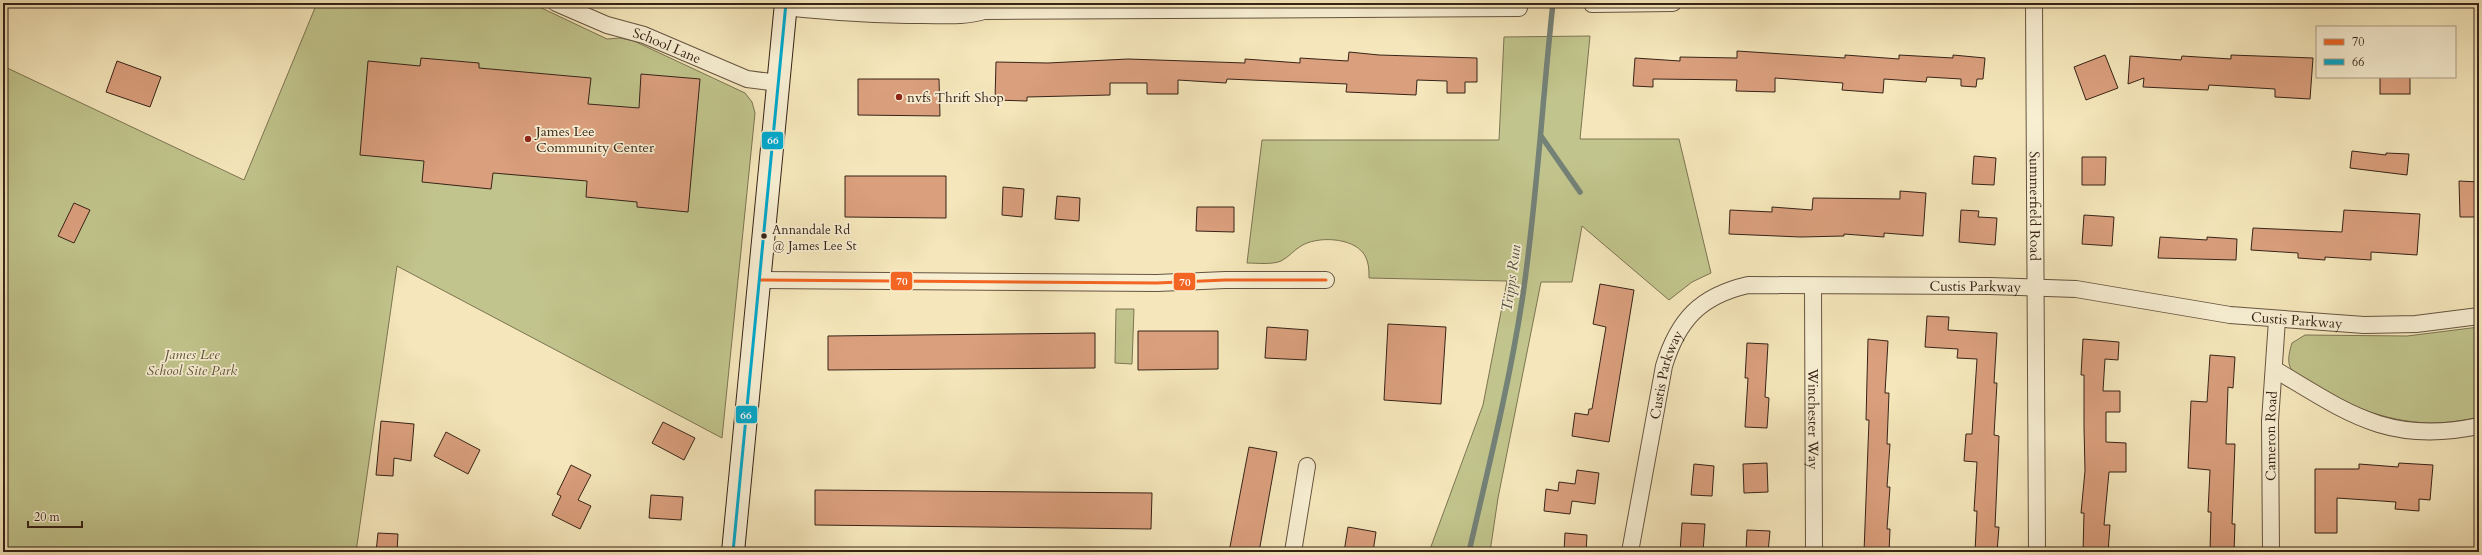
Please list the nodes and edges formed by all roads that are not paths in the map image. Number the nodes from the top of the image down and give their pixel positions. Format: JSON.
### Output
{"nodes":[{"id":1,"x":556,"y":3,"type":"edge"},
{"id":2,"x":1673,"y":3,"type":"edge"},
{"id":3,"x":2034,"y":3,"type":"edge"},
{"id":4,"x":1592,"y":4,"type":"dead end"},
{"id":5,"x":786,"y":5,"type":"edge"},
{"id":6,"x":1147,"y":6,"type":"edge"},
{"id":7,"x":1388,"y":6,"type":"edge"},
{"id":8,"x":1520,"y":8,"type":"dead end"},
{"id":9,"x":778,"y":83,"type":"junction"},
{"id":10,"x":760,"y":280,"type":"junction"},
{"id":11,"x":1326,"y":280,"type":"dead end"},
{"id":12,"x":1813,"y":286,"type":"junction"},
{"id":13,"x":2036,"y":288,"type":"junction"},
{"id":14,"x":2479,"y":316,"type":"edge"},
{"id":15,"x":2278,"y":320,"type":"junction"},
{"id":16,"x":2274,"y":369,"type":"junction"},
{"id":17,"x":2479,"y":426,"type":"edge"},
{"id":18,"x":1307,"y":466,"type":"dead end"},
{"id":19,"x":733,"y":552,"type":"edge"},
{"id":20,"x":1293,"y":552,"type":"edge"},
{"id":21,"x":1630,"y":552,"type":"edge"},
{"id":22,"x":1814,"y":552,"type":"edge"},
{"id":23,"x":2037,"y":552,"type":"edge"},
{"id":24,"x":2271,"y":552,"type":"edge"}],
"edges":[{"from":1,"to":9,"type":"street","name":"School Lane"},
{"from":2,"to":4,"type":"street"},
{"from":3,"to":13,"type":"street","name":"Summerfield Road"},
{"from":5,"to":6,"type":"street"},
{"from":5,"to":9,"type":"main road"},
{"from":6,"to":7,"type":"street"},
{"from":7,"to":8,"type":"street"},
{"from":9,"to":10,"type":"main road"},
{"from":10,"to":11,"type":"street"},
{"from":10,"to":19,"type":"main road"},
{"from":12,"to":13,"type":"street","name":"Custis Parkway"},
{"from":12,"to":21,"type":"street","name":"Custis Parkway"},
{"from":12,"to":22,"type":"street","name":"Winchester Way"},
{"from":13,"to":15,"type":"street","name":"Custis Parkway"},
{"from":13,"to":23,"type":"street","name":"Summerfield Road"},
{"from":14,"to":15,"type":"street","name":"Custis Parkway"},
{"from":15,"to":16,"type":"street","name":"Cameron Road"},
{"from":16,"to":17,"type":"street"},
{"from":16,"to":24,"type":"street","name":"Cameron Road"},
{"from":18,"to":20,"type":"street"}]}
